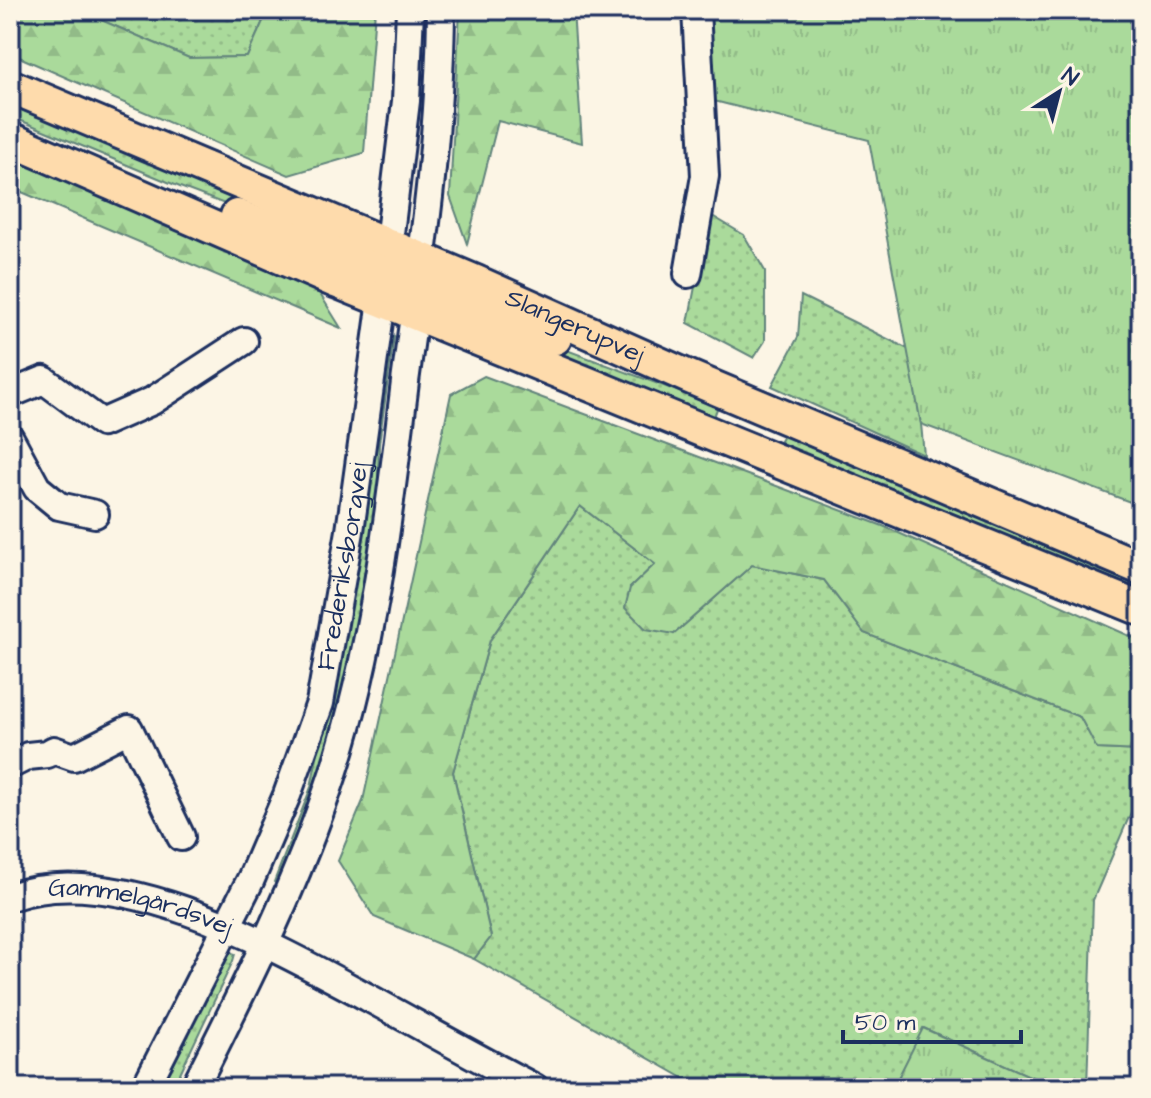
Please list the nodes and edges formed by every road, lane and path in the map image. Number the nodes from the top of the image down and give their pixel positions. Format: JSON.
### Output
{"nodes":[{"id":1,"x":410,"y":10,"type":"edge"},
{"id":2,"x":441,"y":10,"type":"edge"},
{"id":3,"x":696,"y":10,"type":"edge"},
{"id":4,"x":10,"y":86,"type":"edge"},
{"id":5,"x":10,"y":139,"type":"edge"},
{"id":6,"x":385,"y":274,"type":"junction"},
{"id":7,"x":688,"y":274,"type":"dead end"},
{"id":8,"x":418,"y":286,"type":"junction"},
{"id":9,"x":244,"y":341,"type":"dead end"},
{"id":10,"x":10,"y":394,"type":"edge"},
{"id":11,"x":10,"y":438,"type":"edge"},
{"id":12,"x":95,"y":514,"type":"dead end"},
{"id":13,"x":1141,"y":568,"type":"edge"},
{"id":14,"x":1141,"y":609,"type":"edge"},
{"id":15,"x":10,"y":765,"type":"edge"},
{"id":16,"x":181,"y":837,"type":"dead end"},
{"id":17,"x":10,"y":897,"type":"edge"},
{"id":18,"x":227,"y":928,"type":"junction"},
{"id":19,"x":266,"y":944,"type":"junction"},
{"id":20,"x":524,"y":1086,"type":"edge"},
{"id":21,"x":145,"y":1088,"type":"edge"},
{"id":22,"x":194,"y":1088,"type":"edge"}],
"edges":[{"from":1,"to":6,"type":"street","name":"Frederiksborgvej"},
{"from":2,"to":8,"type":"street","name":"Frederiksborgvej"},
{"from":3,"to":7,"type":"street"},
{"from":4,"to":6,"type":"main road","name":"Slangerupvej"},
{"from":5,"to":6,"type":"main road","name":"Slangerupvej"},
{"from":6,"to":8,"type":"main road","name":"Slangerupvej"},
{"from":6,"to":8,"type":"main road","name":"Slangerupvej"},
{"from":6,"to":18,"type":"street","name":"Frederiksborgvej"},
{"from":8,"to":13,"type":"main road","name":"Slangerupvej"},
{"from":8,"to":14,"type":"main road","name":"Slangerupvej"},
{"from":8,"to":19,"type":"street","name":"Frederiksborgvej"},
{"from":9,"to":10,"type":"street"},
{"from":11,"to":12,"type":"street"},
{"from":15,"to":16,"type":"street"},
{"from":17,"to":18,"type":"street","name":"Gammelgårdsvej"},
{"from":18,"to":19,"type":"street","name":"Gammelgårdsvej"},
{"from":18,"to":21,"type":"street","name":"Frederiksborgvej"},
{"from":19,"to":20,"type":"street","name":"Gammelgårdsvej"},
{"from":19,"to":22,"type":"street","name":"Frederiksborgvej"}]}
